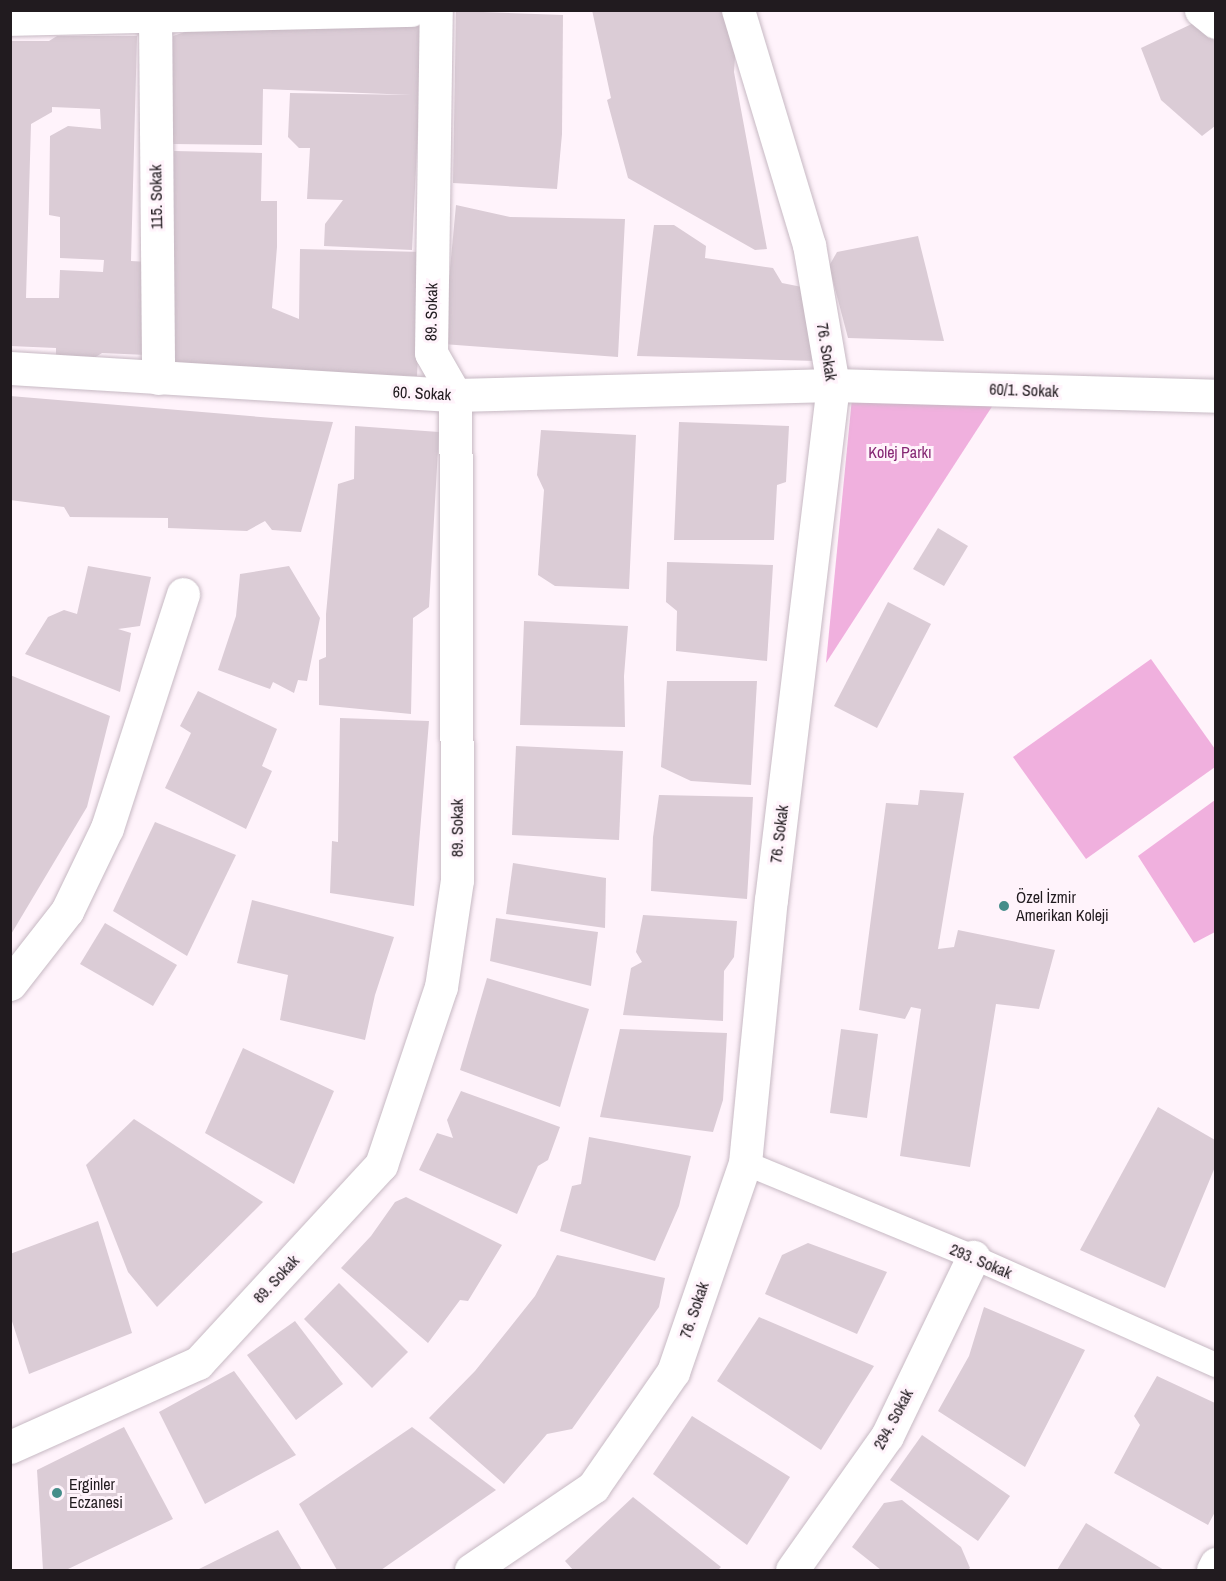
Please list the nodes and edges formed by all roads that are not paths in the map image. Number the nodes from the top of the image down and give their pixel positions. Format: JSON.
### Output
{"nodes":[{"id":1,"x":411,"y":10,"type":"edge"},
{"id":2,"x":436,"y":10,"type":"edge"},
{"id":3,"x":738,"y":10,"type":"edge"},
{"id":4,"x":1201,"y":10,"type":"edge"},
{"id":5,"x":154,"y":16,"type":"junction"},
{"id":6,"x":10,"y":20,"type":"edge"},
{"id":7,"x":1215,"y":22,"type":"edge"},
{"id":8,"x":10,"y":368,"type":"edge"},
{"id":9,"x":158,"y":378,"type":"junction"},
{"id":10,"x":833,"y":385,"type":"junction"},
{"id":11,"x":456,"y":395,"type":"junction"},
{"id":12,"x":1215,"y":396,"type":"edge"},
{"id":13,"x":183,"y":594,"type":"dead end"},
{"id":14,"x":10,"y":984,"type":"edge"},
{"id":15,"x":745,"y":1163,"type":"junction"},
{"id":16,"x":973,"y":1257,"type":"junction"},
{"id":17,"x":1215,"y":1365,"type":"edge"},
{"id":18,"x":10,"y":1448,"type":"edge"},
{"id":19,"x":1215,"y":1564,"type":"edge"},
{"id":20,"x":471,"y":1570,"type":"edge"},
{"id":21,"x":792,"y":1570,"type":"edge"},
{"id":22,"x":1212,"y":1570,"type":"edge"}],
"edges":[{"from":1,"to":5,"type":"street"},
{"from":2,"to":11,"type":"street","name":"89. Sokak"},
{"from":3,"to":10,"type":"street","name":"76. Sokak"},
{"from":4,"to":7,"type":"street"},
{"from":5,"to":6,"type":"street"},
{"from":5,"to":9,"type":"street","name":"115. Sokak"},
{"from":8,"to":9,"type":"street","name":"60. Sokak"},
{"from":9,"to":11,"type":"street","name":"60. Sokak"},
{"from":10,"to":11,"type":"street","name":"60. Sokak"},
{"from":10,"to":12,"type":"street","name":"60/1. Sokak"},
{"from":10,"to":15,"type":"street","name":"76. Sokak"},
{"from":11,"to":18,"type":"street","name":"89. Sokak"},
{"from":13,"to":14,"type":"street"},
{"from":15,"to":16,"type":"street","name":"293. Sokak"},
{"from":15,"to":20,"type":"street","name":"76. Sokak"},
{"from":16,"to":17,"type":"street","name":"293. Sokak"},
{"from":16,"to":21,"type":"street","name":"294. Sokak"},
{"from":19,"to":22,"type":"street"}]}
